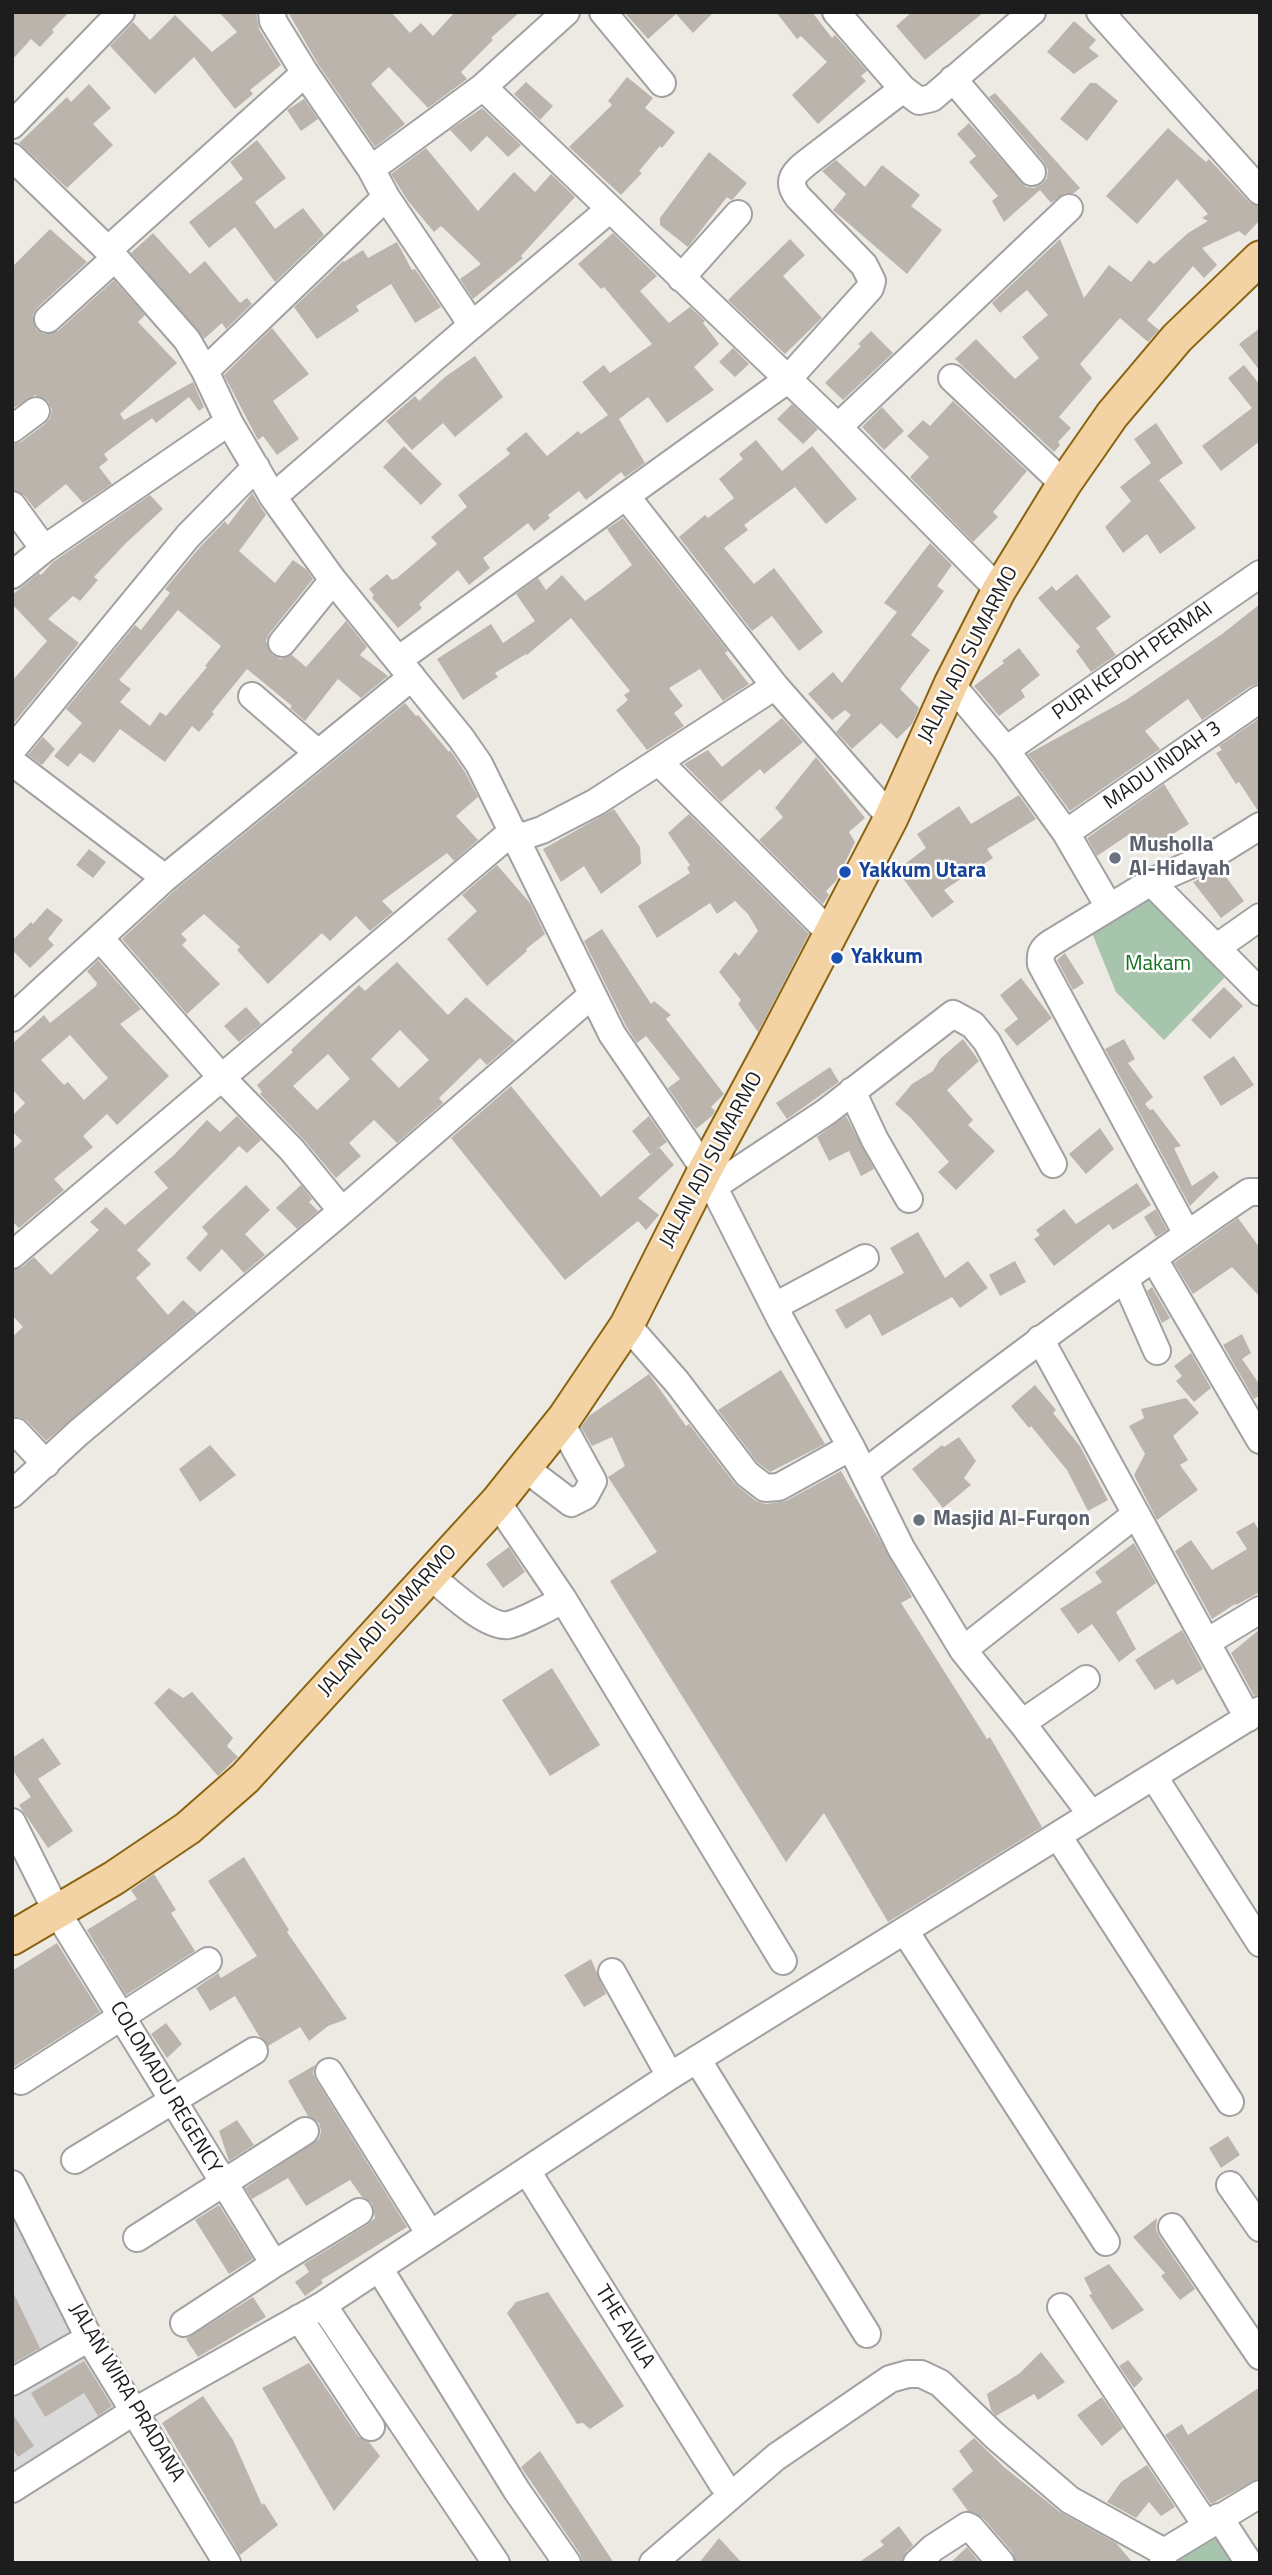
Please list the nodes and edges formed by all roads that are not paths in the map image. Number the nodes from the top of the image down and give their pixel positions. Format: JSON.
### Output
{"nodes":[{"id":1,"x":121,"y":12,"type":"edge"},
{"id":2,"x":272,"y":12,"type":"edge"},
{"id":3,"x":566,"y":12,"type":"edge"},
{"id":4,"x":603,"y":12,"type":"edge"},
{"id":5,"x":836,"y":12,"type":"edge"},
{"id":6,"x":1032,"y":12,"type":"edge"},
{"id":7,"x":1100,"y":12,"type":"edge"},
{"id":8,"x":305,"y":73,"type":"junction"},
{"id":9,"x":953,"y":79,"type":"junction"},
{"id":10,"x":662,"y":83,"type":"dead end"},
{"id":11,"x":483,"y":87,"type":"junction"},
{"id":12,"x":903,"y":89,"type":"junction"},
{"id":13,"x":12,"y":125,"type":"edge"},
{"id":14,"x":12,"y":157,"type":"edge"},
{"id":15,"x":371,"y":169,"type":"junction"},
{"id":16,"x":1032,"y":172,"type":"dead end"},
{"id":17,"x":1260,"y":191,"type":"edge"},
{"id":18,"x":386,"y":197,"type":"junction"},
{"id":19,"x":1069,"y":208,"type":"dead end"},
{"id":20,"x":610,"y":209,"type":"junction"},
{"id":21,"x":738,"y":214,"type":"dead end"},
{"id":22,"x":111,"y":254,"type":"junction"},
{"id":23,"x":1260,"y":258,"type":"edge"},
{"id":24,"x":681,"y":278,"type":"junction"},
{"id":25,"x":48,"y":319,"type":"dead end"},
{"id":26,"x":471,"y":326,"type":"junction"},
{"id":27,"x":205,"y":371,"type":"junction"},
{"id":28,"x":952,"y":378,"type":"dead end"},
{"id":29,"x":787,"y":380,"type":"junction"},
{"id":30,"x":36,"y":411,"type":"dead end"},
{"id":31,"x":229,"y":422,"type":"junction"},
{"id":32,"x":838,"y":427,"type":"junction"},
{"id":33,"x":12,"y":429,"type":"edge"},
{"id":34,"x":256,"y":467,"type":"junction"},
{"id":35,"x":1064,"y":484,"type":"junction"},
{"id":36,"x":626,"y":496,"type":"junction"},
{"id":37,"x":273,"y":497,"type":"junction"},
{"id":38,"x":12,"y":505,"type":"edge"},
{"id":39,"x":44,"y":549,"type":"junction"},
{"id":40,"x":1260,"y":574,"type":"edge"},
{"id":41,"x":12,"y":575,"type":"edge"},
{"id":42,"x":333,"y":580,"type":"junction"},
{"id":43,"x":999,"y":590,"type":"junction"},
{"id":44,"x":282,"y":643,"type":"dead end"},
{"id":45,"x":405,"y":668,"type":"junction"},
{"id":46,"x":951,"y":684,"type":"junction"},
{"id":47,"x":775,"y":687,"type":"junction"},
{"id":48,"x":252,"y":696,"type":"dead end"},
{"id":49,"x":1260,"y":699,"type":"edge"},
{"id":50,"x":12,"y":750,"type":"edge"},
{"id":51,"x":1006,"y":750,"type":"junction"},
{"id":52,"x":318,"y":753,"type":"junction"},
{"id":53,"x":12,"y":762,"type":"edge"},
{"id":54,"x":659,"y":762,"type":"junction"},
{"id":55,"x":891,"y":818,"type":"junction"},
{"id":56,"x":1260,"y":826,"type":"edge"},
{"id":57,"x":1066,"y":833,"type":"junction"},
{"id":58,"x":515,"y":835,"type":"junction"},
{"id":59,"x":165,"y":878,"type":"junction"},
{"id":60,"x":1151,"y":882,"type":"junction"},
{"id":61,"x":1109,"y":907,"type":"junction"},
{"id":62,"x":1260,"y":917,"type":"edge"},
{"id":63,"x":831,"y":934,"type":"junction"},
{"id":64,"x":100,"y":938,"type":"junction"},
{"id":65,"x":1216,"y":948,"type":"junction"},
{"id":66,"x":1260,"y":992,"type":"edge"},
{"id":67,"x":593,"y":995,"type":"junction"},
{"id":68,"x":12,"y":1018,"type":"edge"},
{"id":69,"x":222,"y":1078,"type":"junction"},
{"id":70,"x":852,"y":1091,"type":"junction"},
{"id":71,"x":1053,"y":1164,"type":"dead end"},
{"id":72,"x":709,"y":1178,"type":"junction"},
{"id":73,"x":1260,"y":1192,"type":"edge"},
{"id":74,"x":909,"y":1199,"type":"dead end"},
{"id":75,"x":342,"y":1211,"type":"junction"},
{"id":76,"x":1187,"y":1234,"type":"junction"},
{"id":77,"x":12,"y":1255,"type":"edge"},
{"id":78,"x":865,"y":1258,"type":"dead end"},
{"id":79,"x":1154,"y":1259,"type":"junction"},
{"id":80,"x":1125,"y":1279,"type":"junction"},
{"id":81,"x":775,"y":1306,"type":"junction"},
{"id":82,"x":627,"y":1325,"type":"junction"},
{"id":83,"x":1040,"y":1339,"type":"junction"},
{"id":84,"x":1157,"y":1351,"type":"dead end"},
{"id":85,"x":561,"y":1423,"type":"junction"},
{"id":86,"x":16,"y":1432,"type":"dead end"},
{"id":87,"x":1260,"y":1440,"type":"edge"},
{"id":88,"x":851,"y":1447,"type":"junction"},
{"id":89,"x":46,"y":1464,"type":"junction"},
{"id":90,"x":525,"y":1468,"type":"junction"},
{"id":91,"x":863,"y":1473,"type":"junction"},
{"id":92,"x":12,"y":1494,"type":"edge"},
{"id":93,"x":497,"y":1502,"type":"junction"},
{"id":94,"x":1136,"y":1514,"type":"junction"},
{"id":95,"x":430,"y":1576,"type":"junction"},
{"id":96,"x":563,"y":1600,"type":"junction"},
{"id":97,"x":1260,"y":1610,"type":"edge"},
{"id":98,"x":1207,"y":1642,"type":"junction"},
{"id":99,"x":962,"y":1650,"type":"junction"},
{"id":100,"x":1086,"y":1679,"type":"dead end"},
{"id":101,"x":1254,"y":1714,"type":"edge"},
{"id":102,"x":1022,"y":1723,"type":"junction"},
{"id":103,"x":1154,"y":1777,"type":"junction"},
{"id":104,"x":1091,"y":1814,"type":"junction"},
{"id":105,"x":12,"y":1822,"type":"edge"},
{"id":106,"x":1058,"y":1836,"type":"junction"},
{"id":107,"x":57,"y":1912,"type":"junction"},
{"id":108,"x":905,"y":1931,"type":"junction"},
{"id":109,"x":12,"y":1938,"type":"edge"},
{"id":110,"x":1260,"y":1944,"type":"edge"},
{"id":111,"x":208,"y":1961,"type":"dead end"},
{"id":112,"x":783,"y":1961,"type":"dead end"},
{"id":113,"x":612,"y":1972,"type":"dead end"},
{"id":114,"x":122,"y":2018,"type":"junction"},
{"id":115,"x":254,"y":2051,"type":"dead end"},
{"id":116,"x":697,"y":2059,"type":"junction"},
{"id":117,"x":329,"y":2072,"type":"dead end"},
{"id":118,"x":670,"y":2076,"type":"junction"},
{"id":119,"x":21,"y":2081,"type":"dead end"},
{"id":120,"x":172,"y":2100,"type":"junction"},
{"id":121,"x":1230,"y":2102,"type":"dead end"},
{"id":122,"x":305,"y":2131,"type":"dead end"},
{"id":123,"x":75,"y":2160,"type":"dead end"},
{"id":124,"x":527,"y":2171,"type":"junction"},
{"id":125,"x":12,"y":2183,"type":"edge"},
{"id":126,"x":223,"y":2184,"type":"junction"},
{"id":127,"x":1230,"y":2185,"type":"dead end"},
{"id":128,"x":359,"y":2212,"type":"dead end"},
{"id":129,"x":1172,"y":2227,"type":"dead end"},
{"id":130,"x":1260,"y":2228,"type":"edge"},
{"id":131,"x":430,"y":2234,"type":"junction"},
{"id":132,"x":138,"y":2238,"type":"dead end"},
{"id":133,"x":1107,"y":2242,"type":"dead end"},
{"id":134,"x":274,"y":2263,"type":"junction"},
{"id":135,"x":379,"y":2268,"type":"junction"},
{"id":136,"x":323,"y":2305,"type":"junction"},
{"id":137,"x":1061,"y":2307,"type":"dead end"},
{"id":138,"x":299,"y":2318,"type":"junction"},
{"id":139,"x":184,"y":2323,"type":"dead end"},
{"id":140,"x":867,"y":2334,"type":"dead end"},
{"id":141,"x":89,"y":2338,"type":"junction"},
{"id":142,"x":1260,"y":2356,"type":"edge"},
{"id":143,"x":13,"y":2380,"type":"edge"},
{"id":144,"x":133,"y":2412,"type":"junction"},
{"id":145,"x":371,"y":2427,"type":"dead end"},
{"id":146,"x":722,"y":2483,"type":"dead end"},
{"id":147,"x":12,"y":2489,"type":"edge"},
{"id":148,"x":1260,"y":2494,"type":"edge"},
{"id":149,"x":1213,"y":2521,"type":"junction"},
{"id":150,"x":1164,"y":2557,"type":"edge"},
{"id":151,"x":227,"y":2563,"type":"edge"},
{"id":152,"x":496,"y":2563,"type":"edge"},
{"id":153,"x":567,"y":2563,"type":"edge"},
{"id":154,"x":653,"y":2563,"type":"edge"},
{"id":155,"x":917,"y":2563,"type":"edge"},
{"id":156,"x":1002,"y":2563,"type":"edge"},
{"id":157,"x":1249,"y":2563,"type":"edge"}],
"edges":[{"from":1,"to":13,"type":"street"},
{"from":2,"to":8,"type":"street"},
{"from":3,"to":11,"type":"street"},
{"from":4,"to":10,"type":"street"},
{"from":5,"to":12,"type":"street"},
{"from":6,"to":9,"type":"street"},
{"from":7,"to":17,"type":"street"},
{"from":8,"to":15,"type":"street"},
{"from":8,"to":22,"type":"street"},
{"from":9,"to":12,"type":"street"},
{"from":9,"to":16,"type":"street"},
{"from":11,"to":15,"type":"street"},
{"from":11,"to":20,"type":"street"},
{"from":12,"to":29,"type":"street"},
{"from":14,"to":22,"type":"street"},
{"from":15,"to":18,"type":"street"},
{"from":18,"to":26,"type":"street"},
{"from":18,"to":27,"type":"street"},
{"from":19,"to":32,"type":"street"},
{"from":20,"to":24,"type":"street"},
{"from":20,"to":26,"type":"street"},
{"from":21,"to":24,"type":"street"},
{"from":22,"to":25,"type":"street"},
{"from":22,"to":27,"type":"street"},
{"from":23,"to":35,"type":"main road","name":"JALAN ADI SUMARMO"},
{"from":24,"to":29,"type":"street"},
{"from":26,"to":37,"type":"street"},
{"from":27,"to":31,"type":"street"},
{"from":28,"to":35,"type":"street"},
{"from":29,"to":32,"type":"street"},
{"from":29,"to":36,"type":"street"},
{"from":30,"to":33,"type":"street"},
{"from":31,"to":34,"type":"street"},
{"from":31,"to":39,"type":"street"},
{"from":32,"to":43,"type":"street"},
{"from":34,"to":37,"type":"street"},
{"from":34,"to":50,"type":"street"},
{"from":35,"to":43,"type":"main road","name":"JALAN ADI SUMARMO"},
{"from":36,"to":45,"type":"street"},
{"from":36,"to":47,"type":"street"},
{"from":37,"to":42,"type":"street"},
{"from":38,"to":39,"type":"street"},
{"from":39,"to":41,"type":"street"},
{"from":40,"to":51,"type":"street","name":"PURI KEPOH PERMAI"},
{"from":42,"to":44,"type":"street"},
{"from":42,"to":45,"type":"street"},
{"from":43,"to":46,"type":"main road","name":"JALAN ADI SUMARMO"},
{"from":45,"to":52,"type":"street"},
{"from":45,"to":58,"type":"street"},
{"from":46,"to":51,"type":"street"},
{"from":46,"to":55,"type":"main road","name":"JALAN ADI SUMARMO"},
{"from":47,"to":54,"type":"street"},
{"from":47,"to":55,"type":"street"},
{"from":48,"to":52,"type":"street"},
{"from":49,"to":57,"type":"street","name":"MADU INDAH 3"},
{"from":51,"to":57,"type":"street"},
{"from":52,"to":59,"type":"street"},
{"from":53,"to":59,"type":"street"},
{"from":54,"to":58,"type":"street"},
{"from":54,"to":63,"type":"street"},
{"from":55,"to":63,"type":"main road","name":"JALAN ADI SUMARMO"},
{"from":56,"to":60,"type":"street"},
{"from":57,"to":61,"type":"street"},
{"from":58,"to":67,"type":"street"},
{"from":58,"to":69,"type":"street"},
{"from":59,"to":64,"type":"street"},
{"from":60,"to":61,"type":"street"},
{"from":60,"to":65,"type":"street"},
{"from":61,"to":76,"type":"street"},
{"from":62,"to":65,"type":"street"},
{"from":63,"to":72,"type":"main road","name":"JALAN ADI SUMARMO"},
{"from":64,"to":68,"type":"street"},
{"from":64,"to":69,"type":"street"},
{"from":65,"to":66,"type":"street"},
{"from":67,"to":72,"type":"street"},
{"from":67,"to":75,"type":"street"},
{"from":69,"to":75,"type":"street"},
{"from":69,"to":77,"type":"street"},
{"from":70,"to":71,"type":"street"},
{"from":70,"to":72,"type":"street"},
{"from":70,"to":74,"type":"street"},
{"from":72,"to":81,"type":"street"},
{"from":72,"to":82,"type":"main road","name":"JALAN ADI SUMARMO"},
{"from":73,"to":76,"type":"street"},
{"from":75,"to":89,"type":"street"},
{"from":76,"to":79,"type":"street"},
{"from":78,"to":81,"type":"street"},
{"from":79,"to":80,"type":"street"},
{"from":79,"to":87,"type":"street"},
{"from":80,"to":83,"type":"street"},
{"from":80,"to":84,"type":"street"},
{"from":81,"to":88,"type":"street"},
{"from":82,"to":85,"type":"main road","name":"JALAN ADI SUMARMO"},
{"from":82,"to":88,"type":"street"},
{"from":83,"to":91,"type":"street"},
{"from":83,"to":94,"type":"street"},
{"from":85,"to":90,"type":"main road","name":"JALAN ADI SUMARMO"},
{"from":85,"to":90,"type":"street"},
{"from":86,"to":89,"type":"street"},
{"from":88,"to":91,"type":"street"},
{"from":89,"to":92,"type":"street"},
{"from":90,"to":93,"type":"main road","name":"JALAN ADI SUMARMO"},
{"from":91,"to":99,"type":"street"},
{"from":93,"to":95,"type":"main road","name":"JALAN ADI SUMARMO"},
{"from":93,"to":96,"type":"street"},
{"from":94,"to":98,"type":"street"},
{"from":94,"to":99,"type":"street"},
{"from":95,"to":96,"type":"street"},
{"from":95,"to":107,"type":"main road","name":"JALAN ADI SUMARMO"},
{"from":96,"to":112,"type":"street"},
{"from":97,"to":98,"type":"street"},
{"from":98,"to":101,"type":"street"},
{"from":99,"to":102,"type":"street"},
{"from":100,"to":102,"type":"street"},
{"from":101,"to":103,"type":"street"},
{"from":102,"to":104,"type":"street"},
{"from":103,"to":104,"type":"street"},
{"from":103,"to":110,"type":"street"},
{"from":104,"to":106,"type":"street"},
{"from":105,"to":107,"type":"street","name":"COLOMADU REGENCY"},
{"from":106,"to":108,"type":"street"},
{"from":106,"to":121,"type":"street"},
{"from":107,"to":109,"type":"main road","name":"JALAN ADI SUMARMO"},
{"from":107,"to":114,"type":"street","name":"COLOMADU REGENCY"},
{"from":108,"to":116,"type":"street"},
{"from":108,"to":133,"type":"street"},
{"from":111,"to":114,"type":"street"},
{"from":113,"to":118,"type":"street"},
{"from":114,"to":119,"type":"street"},
{"from":114,"to":120,"type":"street","name":"COLOMADU REGENCY"},
{"from":115,"to":120,"type":"street"},
{"from":116,"to":118,"type":"street"},
{"from":116,"to":140,"type":"street"},
{"from":117,"to":131,"type":"street"},
{"from":118,"to":124,"type":"street"},
{"from":120,"to":123,"type":"street"},
{"from":120,"to":126,"type":"street","name":"COLOMADU REGENCY"},
{"from":122,"to":126,"type":"street"},
{"from":124,"to":131,"type":"street"},
{"from":124,"to":146,"type":"street","name":"THE AVILA"},
{"from":125,"to":141,"type":"street","name":"JALAN WIRA PRADANA"},
{"from":126,"to":132,"type":"street"},
{"from":126,"to":134,"type":"street","name":"COLOMADU REGENCY"},
{"from":127,"to":130,"type":"street"},
{"from":128,"to":134,"type":"street"},
{"from":129,"to":142,"type":"street"},
{"from":131,"to":135,"type":"street"},
{"from":134,"to":139,"type":"street"},
{"from":135,"to":136,"type":"street"},
{"from":135,"to":153,"type":"street"},
{"from":136,"to":138,"type":"street"},
{"from":136,"to":152,"type":"street"},
{"from":137,"to":149,"type":"street"},
{"from":138,"to":144,"type":"street"},
{"from":138,"to":145,"type":"street"},
{"from":141,"to":143,"type":"street"},
{"from":141,"to":144,"type":"street","name":"JALAN WIRA PRADANA"},
{"from":144,"to":147,"type":"street"},
{"from":144,"to":151,"type":"street","name":"JALAN WIRA PRADANA"},
{"from":148,"to":149,"type":"street"},
{"from":149,"to":150,"type":"street"},
{"from":149,"to":157,"type":"street"},
{"from":150,"to":154,"type":"street"},
{"from":155,"to":156,"type":"street"}]}
